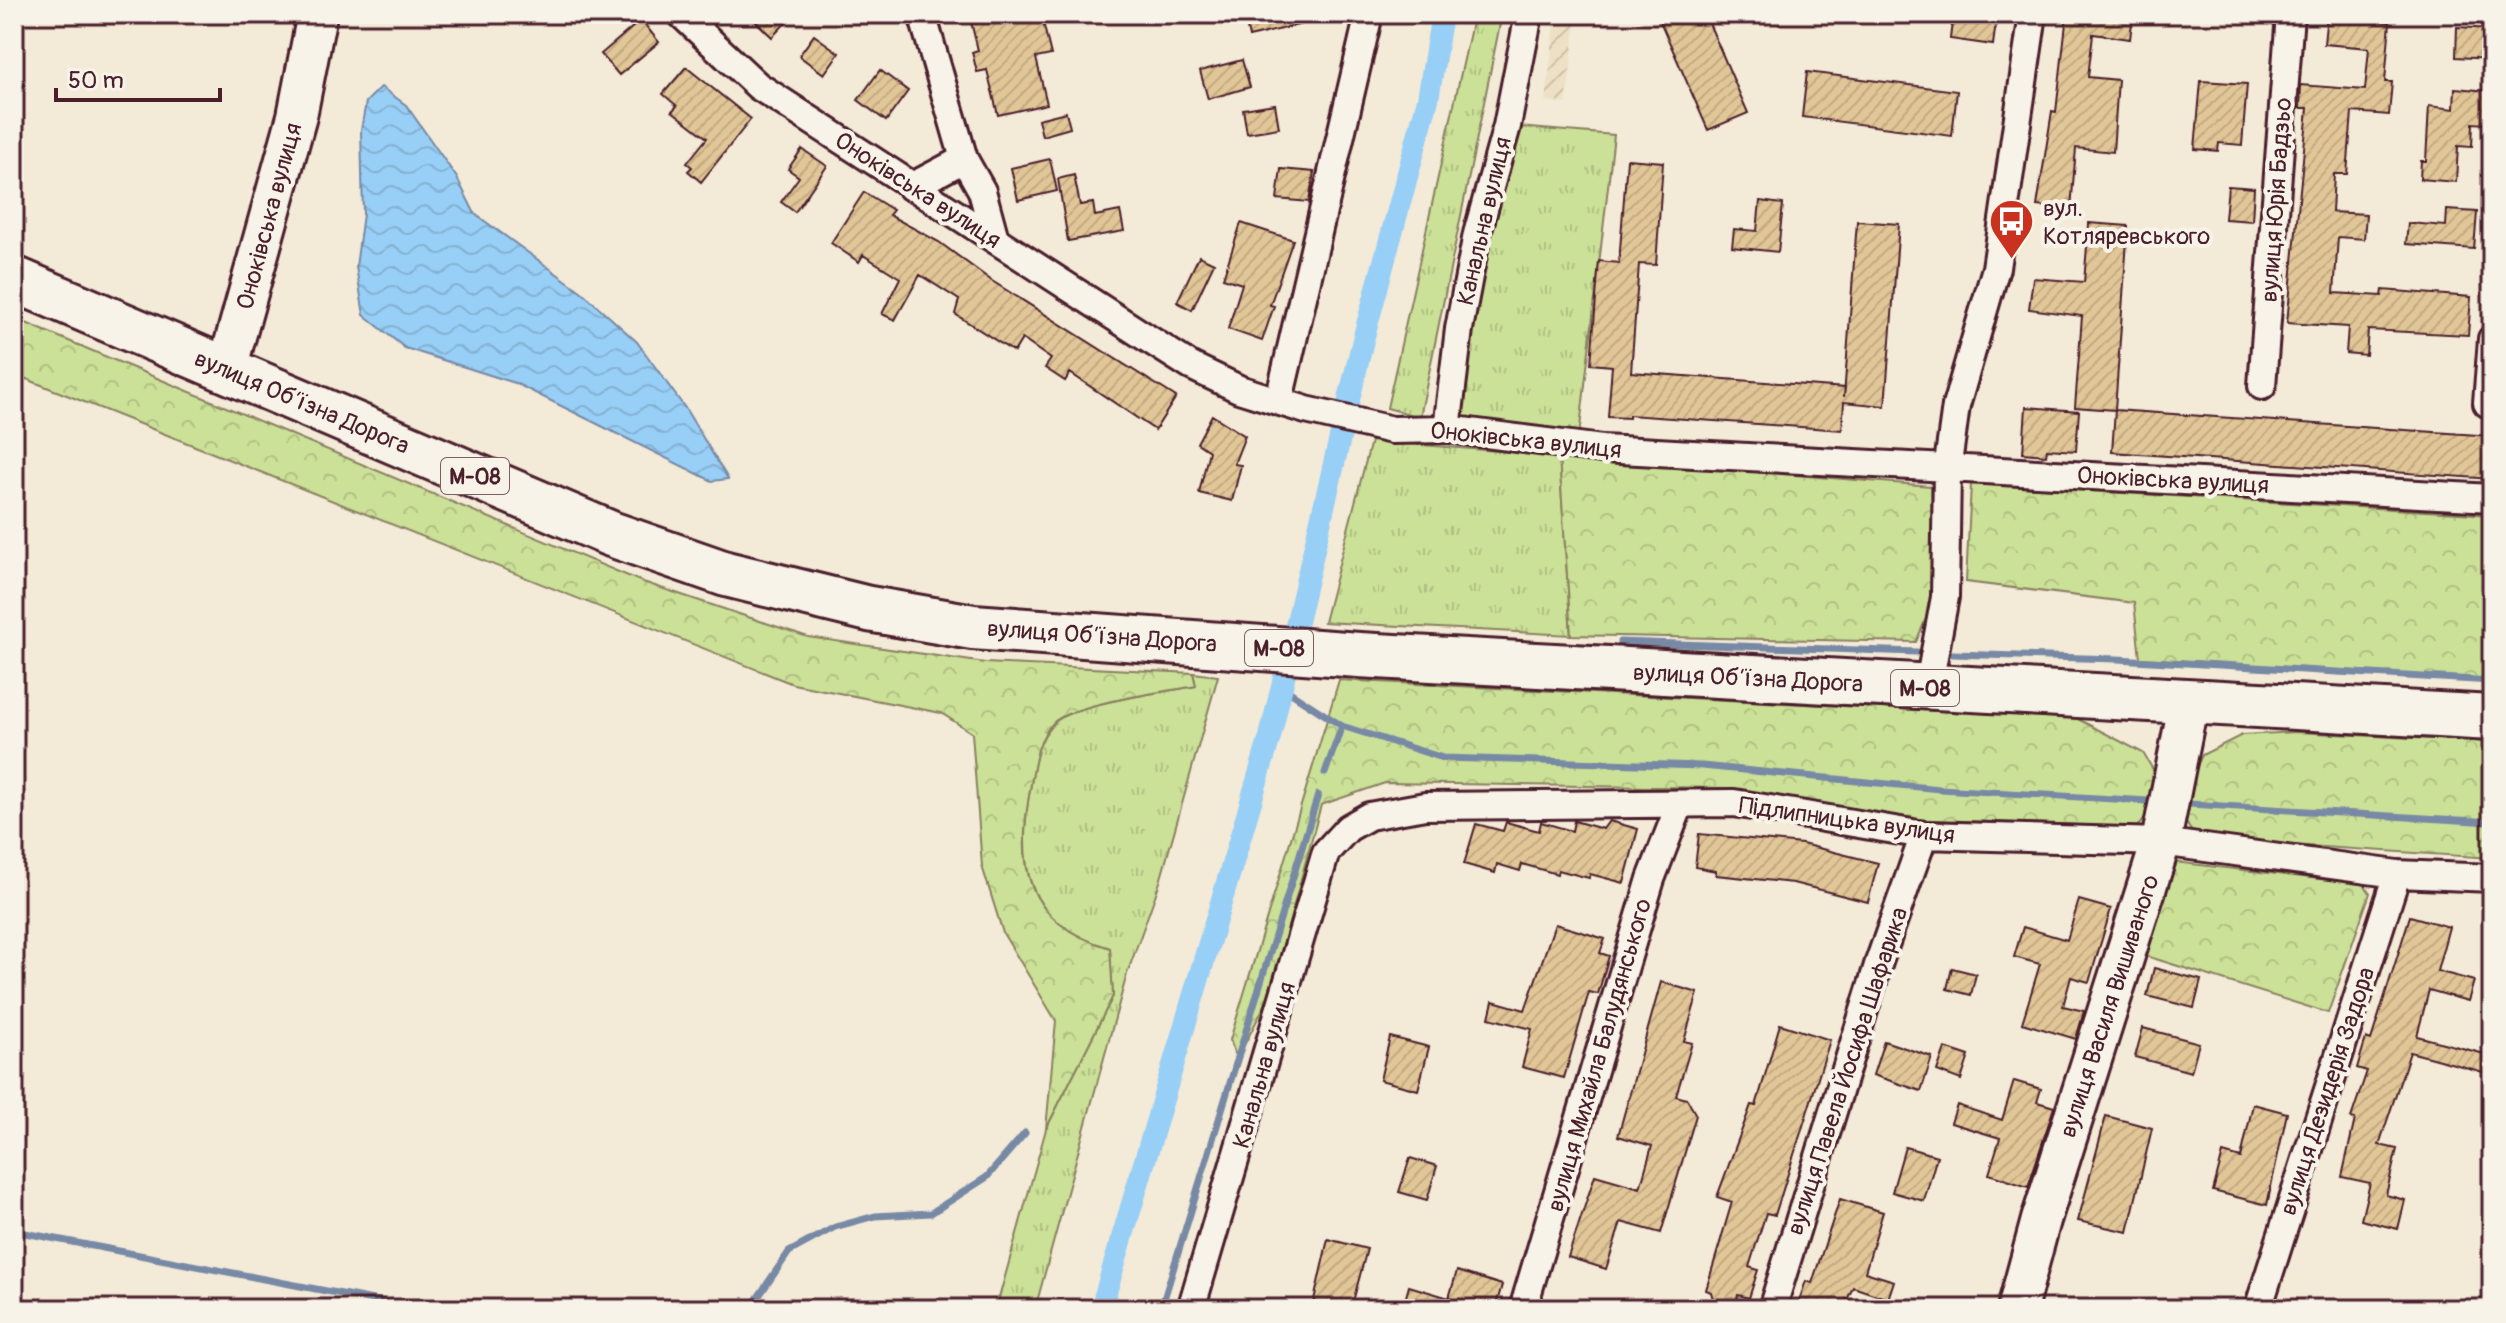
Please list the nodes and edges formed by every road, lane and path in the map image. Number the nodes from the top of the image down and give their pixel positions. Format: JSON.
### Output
{"nodes":[{"id":1,"x":317,"y":14,"type":"edge"},
{"id":2,"x":681,"y":14,"type":"edge"},
{"id":3,"x":922,"y":14,"type":"edge"},
{"id":4,"x":1369,"y":14,"type":"edge"},
{"id":5,"x":1529,"y":14,"type":"edge"},
{"id":6,"x":2033,"y":14,"type":"edge"},
{"id":7,"x":2290,"y":14,"type":"edge"},
{"id":8,"x":964,"y":159,"type":"junction"},
{"id":9,"x":911,"y":187,"type":"junction"},
{"id":10,"x":995,"y":239,"type":"junction"},
{"id":11,"x":14,"y":279,"type":"edge"},
{"id":12,"x":2492,"y":339,"type":"edge"},
{"id":13,"x":227,"y":369,"type":"junction"},
{"id":14,"x":2262,"y":386,"type":"dead end"},
{"id":15,"x":1279,"y":400,"type":"junction"},
{"id":16,"x":2487,"y":403,"type":"dead end"},
{"id":17,"x":1447,"y":429,"type":"junction"},
{"id":18,"x":1947,"y":471,"type":"junction"},
{"id":19,"x":2492,"y":498,"type":"edge"},
{"id":20,"x":1928,"y":689,"type":"junction"},
{"id":21,"x":2189,"y":700,"type":"junction"},
{"id":22,"x":2492,"y":718,"type":"edge"},
{"id":23,"x":1680,"y":804,"type":"junction"},
{"id":24,"x":1348,"y":828,"type":"joint"},
{"id":25,"x":1924,"y":835,"type":"junction"},
{"id":26,"x":2161,"y":842,"type":"junction"},
{"id":27,"x":2397,"y":874,"type":"junction"},
{"id":28,"x":2492,"y":878,"type":"edge"},
{"id":29,"x":1191,"y":1309,"type":"edge"},
{"id":30,"x":1523,"y":1309,"type":"edge"},
{"id":31,"x":1772,"y":1309,"type":"edge"},
{"id":32,"x":2017,"y":1309,"type":"edge"},
{"id":33,"x":2258,"y":1309,"type":"edge"}],
"edges":[{"from":1,"to":13,"type":"street","name":"Оноківська вулиця"},
{"from":2,"to":9,"type":"street","name":"Оноківська вулиця"},
{"from":3,"to":8,"type":"street"},
{"from":4,"to":15,"type":"street"},
{"from":5,"to":17,"type":"street","name":"Канальна вулиця"},
{"from":6,"to":18,"type":"street"},
{"from":7,"to":14,"type":"street","name":"вулиця Юрія Бадзьо"},
{"from":8,"to":9,"type":"street"},
{"from":8,"to":10,"type":"street"},
{"from":9,"to":10,"type":"street","name":"Оноківська вулиця"},
{"from":10,"to":15,"type":"street","name":"Оноківська вулиця"},
{"from":11,"to":13,"type":"highway","name":"вулиця Обʼїзна Дорога","number":"М-08"},
{"from":12,"to":16,"type":"street"},
{"from":13,"to":20,"type":"highway","name":"вулиця Обʼїзна Дорога","number":"М-08"},
{"from":15,"to":17,"type":"street","name":"Оноківська вулиця"},
{"from":17,"to":18,"type":"street","name":"Оноківська вулиця"},
{"from":18,"to":19,"type":"street","name":"Оноківська вулиця"},
{"from":18,"to":20,"type":"street"},
{"from":20,"to":21,"type":"highway","name":"вулиця Обʼїзна Дорога","number":"М-08"},
{"from":21,"to":22,"type":"highway","name":"вулиця Обʼїзна Дорога","number":"М-08"},
{"from":21,"to":26,"type":"street","name":"вулиця Василя Вишиваного"},
{"from":23,"to":24,"type":"street","name":"Підлипницька вулиця"},
{"from":23,"to":25,"type":"street","name":"Підлипницька вулиця"},
{"from":23,"to":30,"type":"street","name":"вулиця Михайла Балудянського"},
{"from":24,"to":29,"type":"street","name":"Канальна вулиця"},
{"from":25,"to":26,"type":"street","name":"Підлипницька вулиця"},
{"from":25,"to":31,"type":"street","name":"вулиця Павела Йосифа Шафарика"},
{"from":26,"to":27,"type":"street","name":"Підлипницька вулиця"},
{"from":26,"to":32,"type":"street","name":"вулиця Василя Вишиваного"},
{"from":27,"to":28,"type":"street","name":"Підлипницька вулиця"},
{"from":27,"to":33,"type":"street","name":"вулиця Дезидерія Задора"}]}
